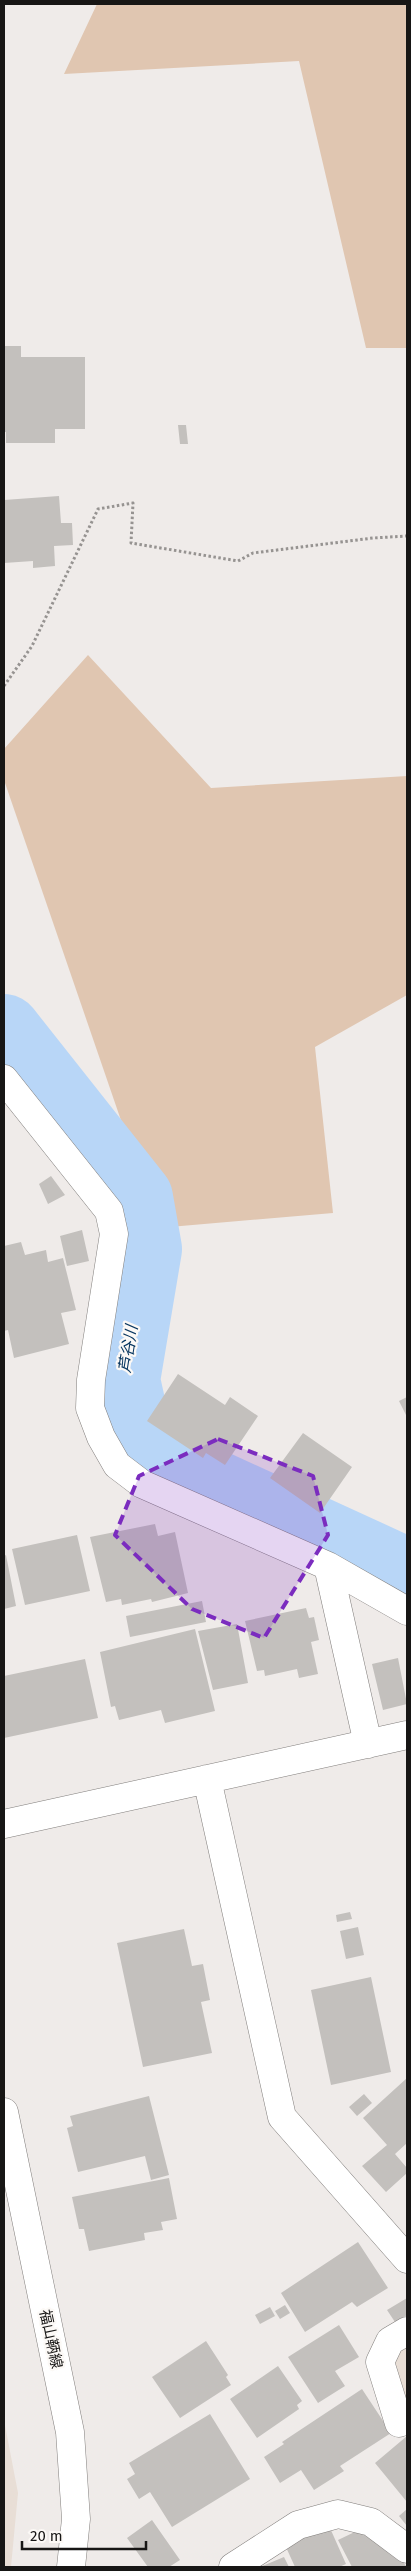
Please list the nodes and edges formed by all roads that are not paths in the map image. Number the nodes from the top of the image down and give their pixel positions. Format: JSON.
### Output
{"nodes":[{"id":1,"x":4,"y":1079,"type":"edge"},
{"id":2,"x":328,"y":1566,"type":"junction"},
{"id":3,"x":407,"y":1611,"type":"edge"},
{"id":4,"x":407,"y":1735,"type":"edge"},
{"id":5,"x":368,"y":1744,"type":"junction"},
{"id":6,"x":207,"y":1779,"type":"junction"},
{"id":7,"x":4,"y":1824,"type":"edge"},
{"id":8,"x":4,"y":2112,"type":"edge"},
{"id":9,"x":407,"y":2259,"type":"edge"},
{"id":10,"x":407,"y":2331,"type":"edge"},
{"id":11,"x":399,"y":2423,"type":"dead end"},
{"id":12,"x":407,"y":2549,"type":"edge"},
{"id":13,"x":72,"y":2567,"type":"edge"},
{"id":14,"x":233,"y":2567,"type":"edge"}],
"edges":[{"from":1,"to":2,"type":"street"},
{"from":2,"to":3,"type":"street"},
{"from":2,"to":5,"type":"street"},
{"from":4,"to":5,"type":"street"},
{"from":5,"to":6,"type":"street"},
{"from":6,"to":7,"type":"street"},
{"from":6,"to":9,"type":"street"},
{"from":8,"to":13,"type":"street","name":"福山鞆線"},
{"from":10,"to":11,"type":"street"},
{"from":12,"to":14,"type":"street"}]}
